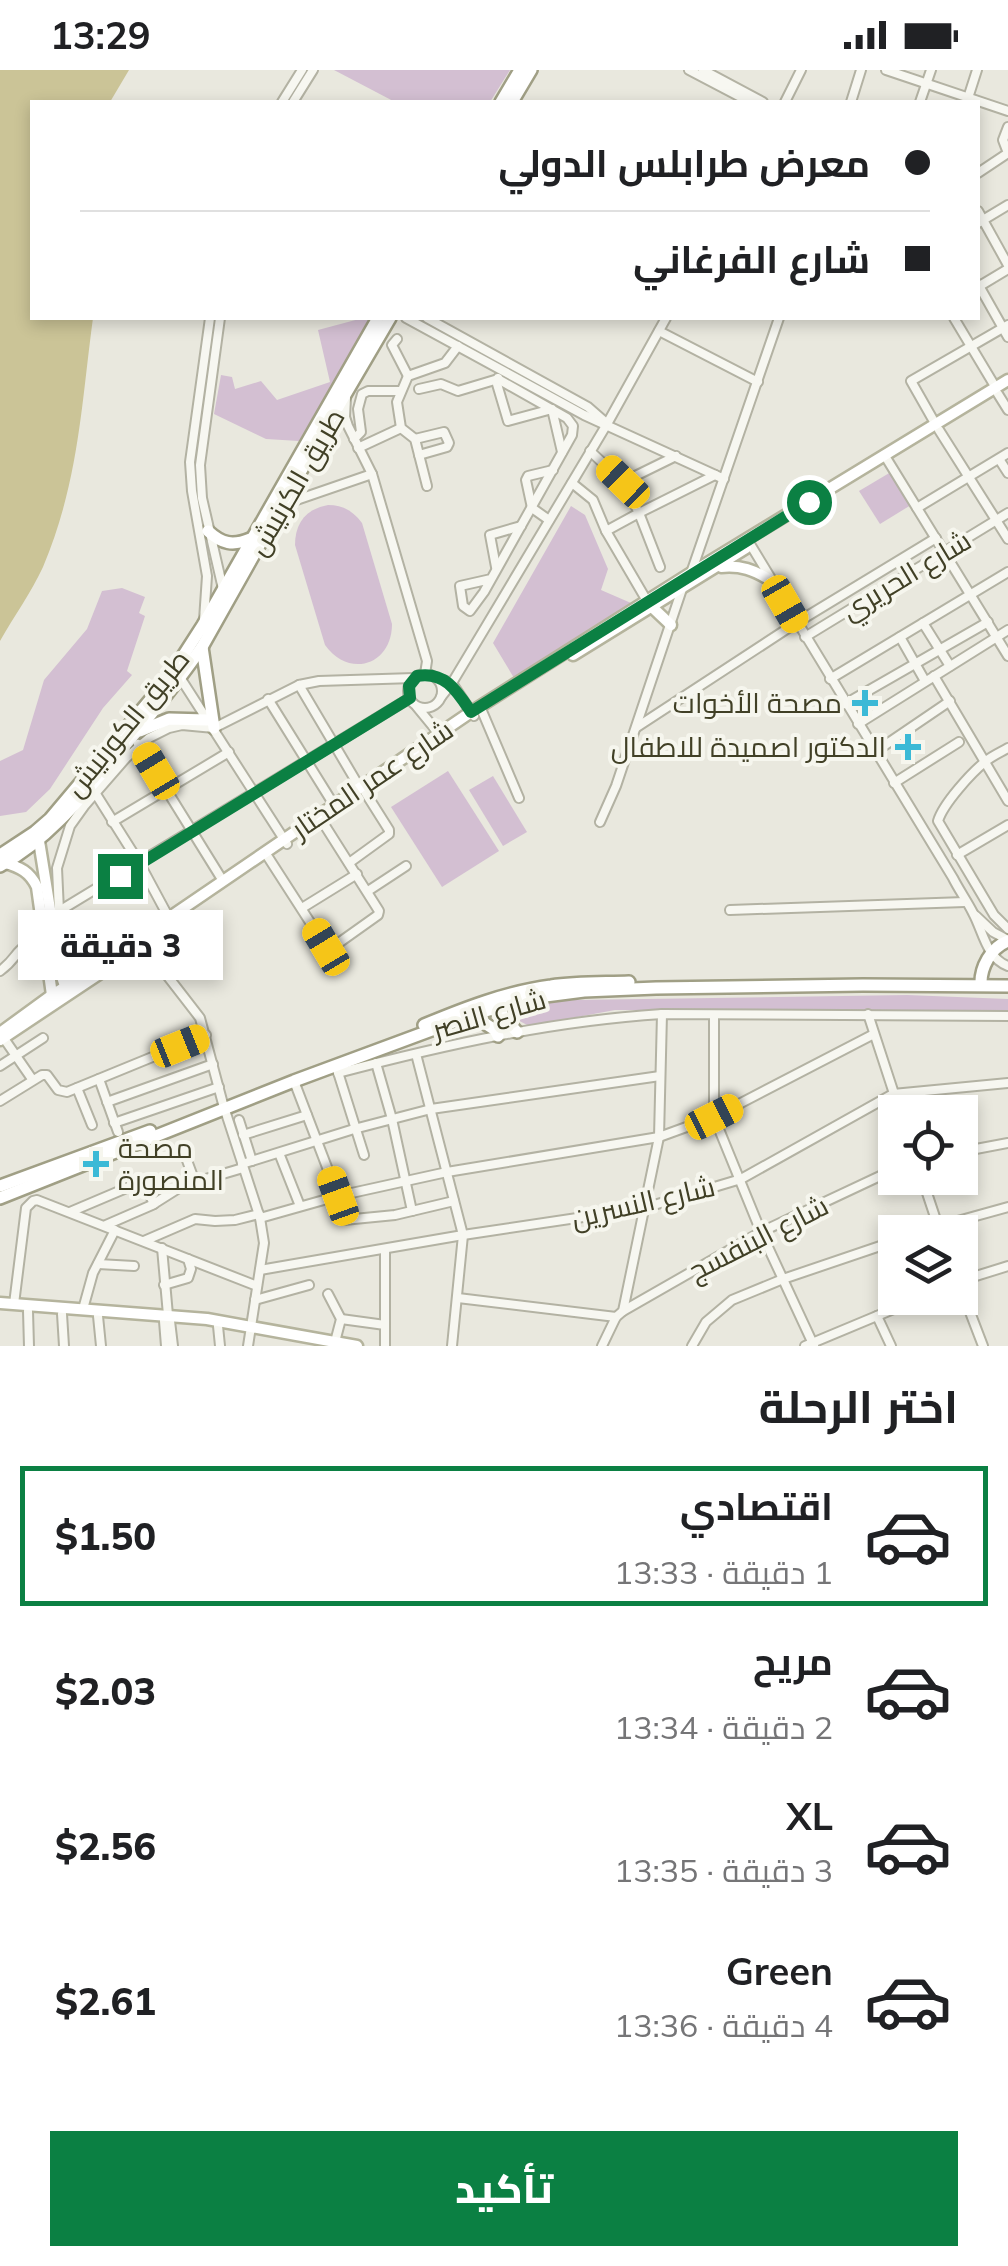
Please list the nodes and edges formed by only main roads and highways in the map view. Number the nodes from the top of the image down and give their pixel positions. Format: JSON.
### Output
{"nodes":[{"id":1,"x":520,"y":70,"type":"edge"},
{"id":2,"x":531,"y":70,"type":"edge"},
{"id":3,"x":503,"y":100,"type":"edge"},
{"id":4,"x":513,"y":100,"type":"edge"},
{"id":5,"x":377,"y":320,"type":"edge"},
{"id":6,"x":389,"y":320,"type":"edge"},
{"id":7,"x":1002,"y":388,"type":"edge"},
{"id":8,"x":208,"y":531,"type":"road end"},
{"id":9,"x":250,"y":539,"type":"junction"},
{"id":10,"x":748,"y":542,"type":"junction"},
{"id":11,"x":716,"y":567,"type":"junction"},
{"id":12,"x":770,"y":580,"type":"road end"},
{"id":13,"x":225,"y":594,"type":"junction"},
{"id":14,"x":649,"y":604,"type":"junction"},
{"id":15,"x":203,"y":625,"type":"joint"},
{"id":16,"x":670,"y":625,"type":"road end"},
{"id":17,"x":202,"y":647,"type":"junction"},
{"id":18,"x":136,"y":738,"type":"junction"},
{"id":19,"x":88,"y":748,"type":"dead end"},
{"id":20,"x":102,"y":758,"type":"junction"},
{"id":21,"x":362,"y":790,"type":"junction"},
{"id":22,"x":39,"y":841,"type":"junction"},
{"id":23,"x":286,"y":842,"type":"junction"},
{"id":24,"x":2,"y":861,"type":"edge"},
{"id":25,"x":1008,"y":940,"type":"edge"},
{"id":26,"x":110,"y":962,"type":"junction"},
{"id":27,"x":981,"y":982,"type":"junction"},
{"id":28,"x":1008,"y":983,"type":"edge"},
{"id":29,"x":67,"y":991,"type":"junction"},
{"id":30,"x":52,"y":995,"type":"junction"},
{"id":31,"x":500,"y":1006,"type":"junction"},
{"id":32,"x":472,"y":1015,"type":"junction"},
{"id":33,"x":517,"y":1032,"type":"road end"},
{"id":34,"x":498,"y":1036,"type":"road end"},
{"id":35,"x":1,"y":1037,"type":"edge"},
{"id":36,"x":336,"y":1066,"type":"junction"},
{"id":37,"x":224,"y":1107,"type":"junction"},
{"id":38,"x":0,"y":1186,"type":"edge"},
{"id":39,"x":0,"y":1198,"type":"edge"},
{"id":40,"x":0,"y":1306,"type":"edge"},
{"id":41,"x":167,"y":1319,"type":"junction"},
{"id":42,"x":250,"y":1329,"type":"junction"},
{"id":43,"x":323,"y":1346,"type":"edge"},
{"id":44,"x":357,"y":1346,"type":"edge"}],
"edges":[{"from":1,"to":3,"type":"highway"},
{"from":2,"to":4,"type":"highway"},
{"from":5,"to":9,"type":"highway","name":"طريق الكرنيش"},
{"from":6,"to":13,"type":"highway","name":"طريق الكرنيش"},
{"from":7,"to":10,"type":"main road","name":"شارع عمر المختار"},
{"from":8,"to":9,"type":"highway"},
{"from":9,"to":13,"type":"highway","name":"طريق الكرنيش"},
{"from":10,"to":11,"type":"main road","name":"شارع عمر المختار"},
{"from":10,"to":14,"type":"main road","name":"شارع عمر المختار"},
{"from":11,"to":12,"type":"main road"},
{"from":11,"to":14,"type":"main road","name":"شارع عمر المختار"},
{"from":13,"to":15,"type":"highway","name":"طريق الكرنيش"},
{"from":13,"to":17,"type":"highway","name":"طريق الكرنيش"},
{"from":14,"to":16,"type":"main road"},
{"from":14,"to":21,"type":"main road","name":"شارع عمر المختار"},
{"from":15,"to":20,"type":"highway","name":"طريق الكورنيش"},
{"from":17,"to":18,"type":"highway","name":"طريق الكورنيش"},
{"from":17,"to":18,"type":"highway"},
{"from":18,"to":22,"type":"highway","name":"طريق الكورنيش"},
{"from":19,"to":20,"type":"highway"},
{"from":20,"to":24,"type":"highway","name":"طريق الكورنيش"},
{"from":21,"to":23,"type":"main road","name":"شارع عمر المختار"},
{"from":21,"to":23,"type":"main road","name":"شارع عمر المختار"},
{"from":22,"to":24,"type":"highway","name":"طريق الكورنيش"},
{"from":22,"to":29,"type":"main road"},
{"from":23,"to":26,"type":"main road","name":"شارع عمر المختار"},
{"from":23,"to":26,"type":"main road","name":"شارع عمر المختار"},
{"from":24,"to":30,"type":"main road"},
{"from":25,"to":27,"type":"highway"},
{"from":26,"to":29,"type":"main road","name":"شارع عمر المختار"},
{"from":27,"to":28,"type":"highway","name":"شارع النصر"},
{"from":27,"to":31,"type":"highway","name":"شارع النصر"},
{"from":27,"to":36,"type":"highway","name":"شارع النصر"},
{"from":29,"to":30,"type":"main road","name":"شارع عمر المختار"},
{"from":29,"to":35,"type":"main road","name":"شارع عمر المختار"},
{"from":30,"to":35,"type":"main road","name":"شارع عمر المختار"},
{"from":31,"to":32,"type":"highway","name":"شارع النصر"},
{"from":31,"to":33,"type":"highway"},
{"from":32,"to":34,"type":"highway"},
{"from":32,"to":36,"type":"highway","name":"شارع النصر"},
{"from":36,"to":37,"type":"highway","name":"شارع النصر"},
{"from":37,"to":38,"type":"highway","name":"شارع النصر"},
{"from":37,"to":39,"type":"highway","name":"شارع النصر"},
{"from":40,"to":41,"type":"main road"},
{"from":40,"to":41,"type":"main road"},
{"from":41,"to":42,"type":"main road"},
{"from":41,"to":42,"type":"main road"},
{"from":42,"to":43,"type":"main road"},
{"from":42,"to":44,"type":"main road"}]}
